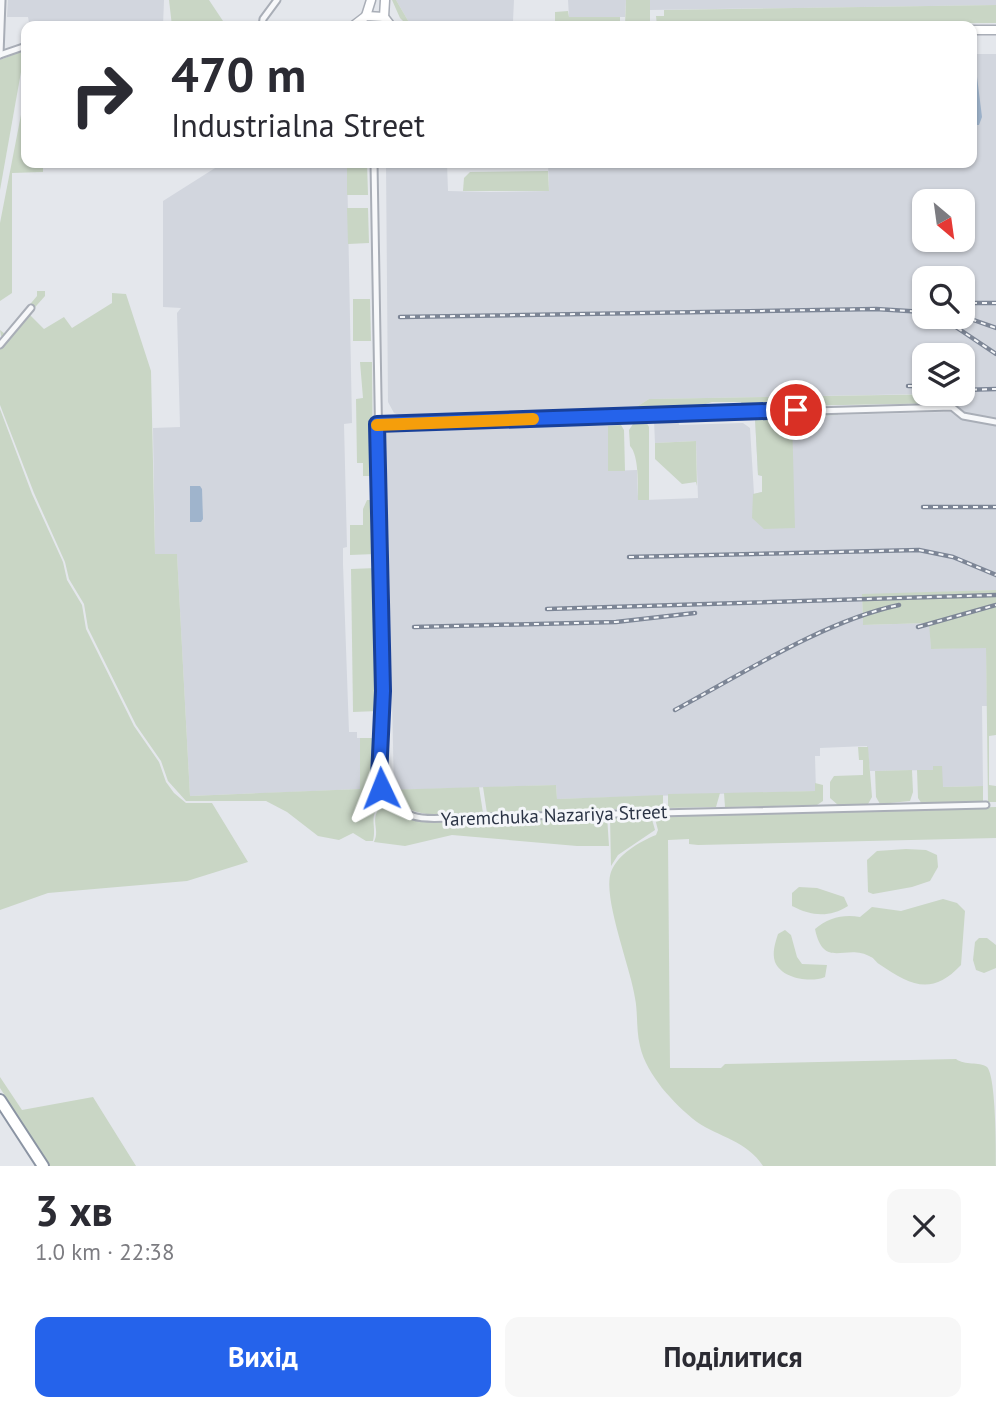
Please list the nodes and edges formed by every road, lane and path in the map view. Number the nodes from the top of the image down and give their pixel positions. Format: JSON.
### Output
{"nodes":[{"id":1,"x":2,"y":0,"type":"edge"},
{"id":2,"x":277,"y":0,"type":"edge"},
{"id":3,"x":371,"y":0,"type":"edge"},
{"id":4,"x":385,"y":0,"type":"edge"},
{"id":5,"x":366,"y":16,"type":"junction"},
{"id":6,"x":384,"y":17,"type":"junction"},
{"id":7,"x":262,"y":21,"type":"edge"},
{"id":8,"x":360,"y":21,"type":"edge"},
{"id":9,"x":387,"y":21,"type":"edge"},
{"id":10,"x":977,"y":30,"type":"edge"},
{"id":11,"x":996,"y":30,"type":"edge"},
{"id":12,"x":21,"y":48,"type":"edge"},
{"id":13,"x":0,"y":55,"type":"edge"},
{"id":14,"x":374,"y":168,"type":"edge"},
{"id":15,"x":31,"y":308,"type":"dead end"},
{"id":16,"x":0,"y":345,"type":"edge"},
{"id":17,"x":996,"y":422,"type":"edge"},
{"id":18,"x":377,"y":424,"type":"junction"},
{"id":19,"x":986,"y":804,"type":"dead end"},
{"id":20,"x":0,"y":1100,"type":"edge"},
{"id":21,"x":43,"y":1166,"type":"edge"}],
"edges":[{"from":1,"to":13,"type":"street"},
{"from":2,"to":7,"type":"street"},
{"from":3,"to":5,"type":"street"},
{"from":4,"to":6,"type":"street"},
{"from":5,"to":6,"type":"street"},
{"from":5,"to":8,"type":"street"},
{"from":6,"to":9,"type":"street"},
{"from":10,"to":11,"type":"street"},
{"from":12,"to":13,"type":"street"},
{"from":14,"to":18,"type":"street","name":"Yaremchuka Nazariya Street"},
{"from":15,"to":16,"type":"street"},
{"from":17,"to":18,"type":"street"},
{"from":18,"to":19,"type":"street","name":"Yaremchuka Nazariya Street"},
{"from":20,"to":21,"type":"highway"}]}
